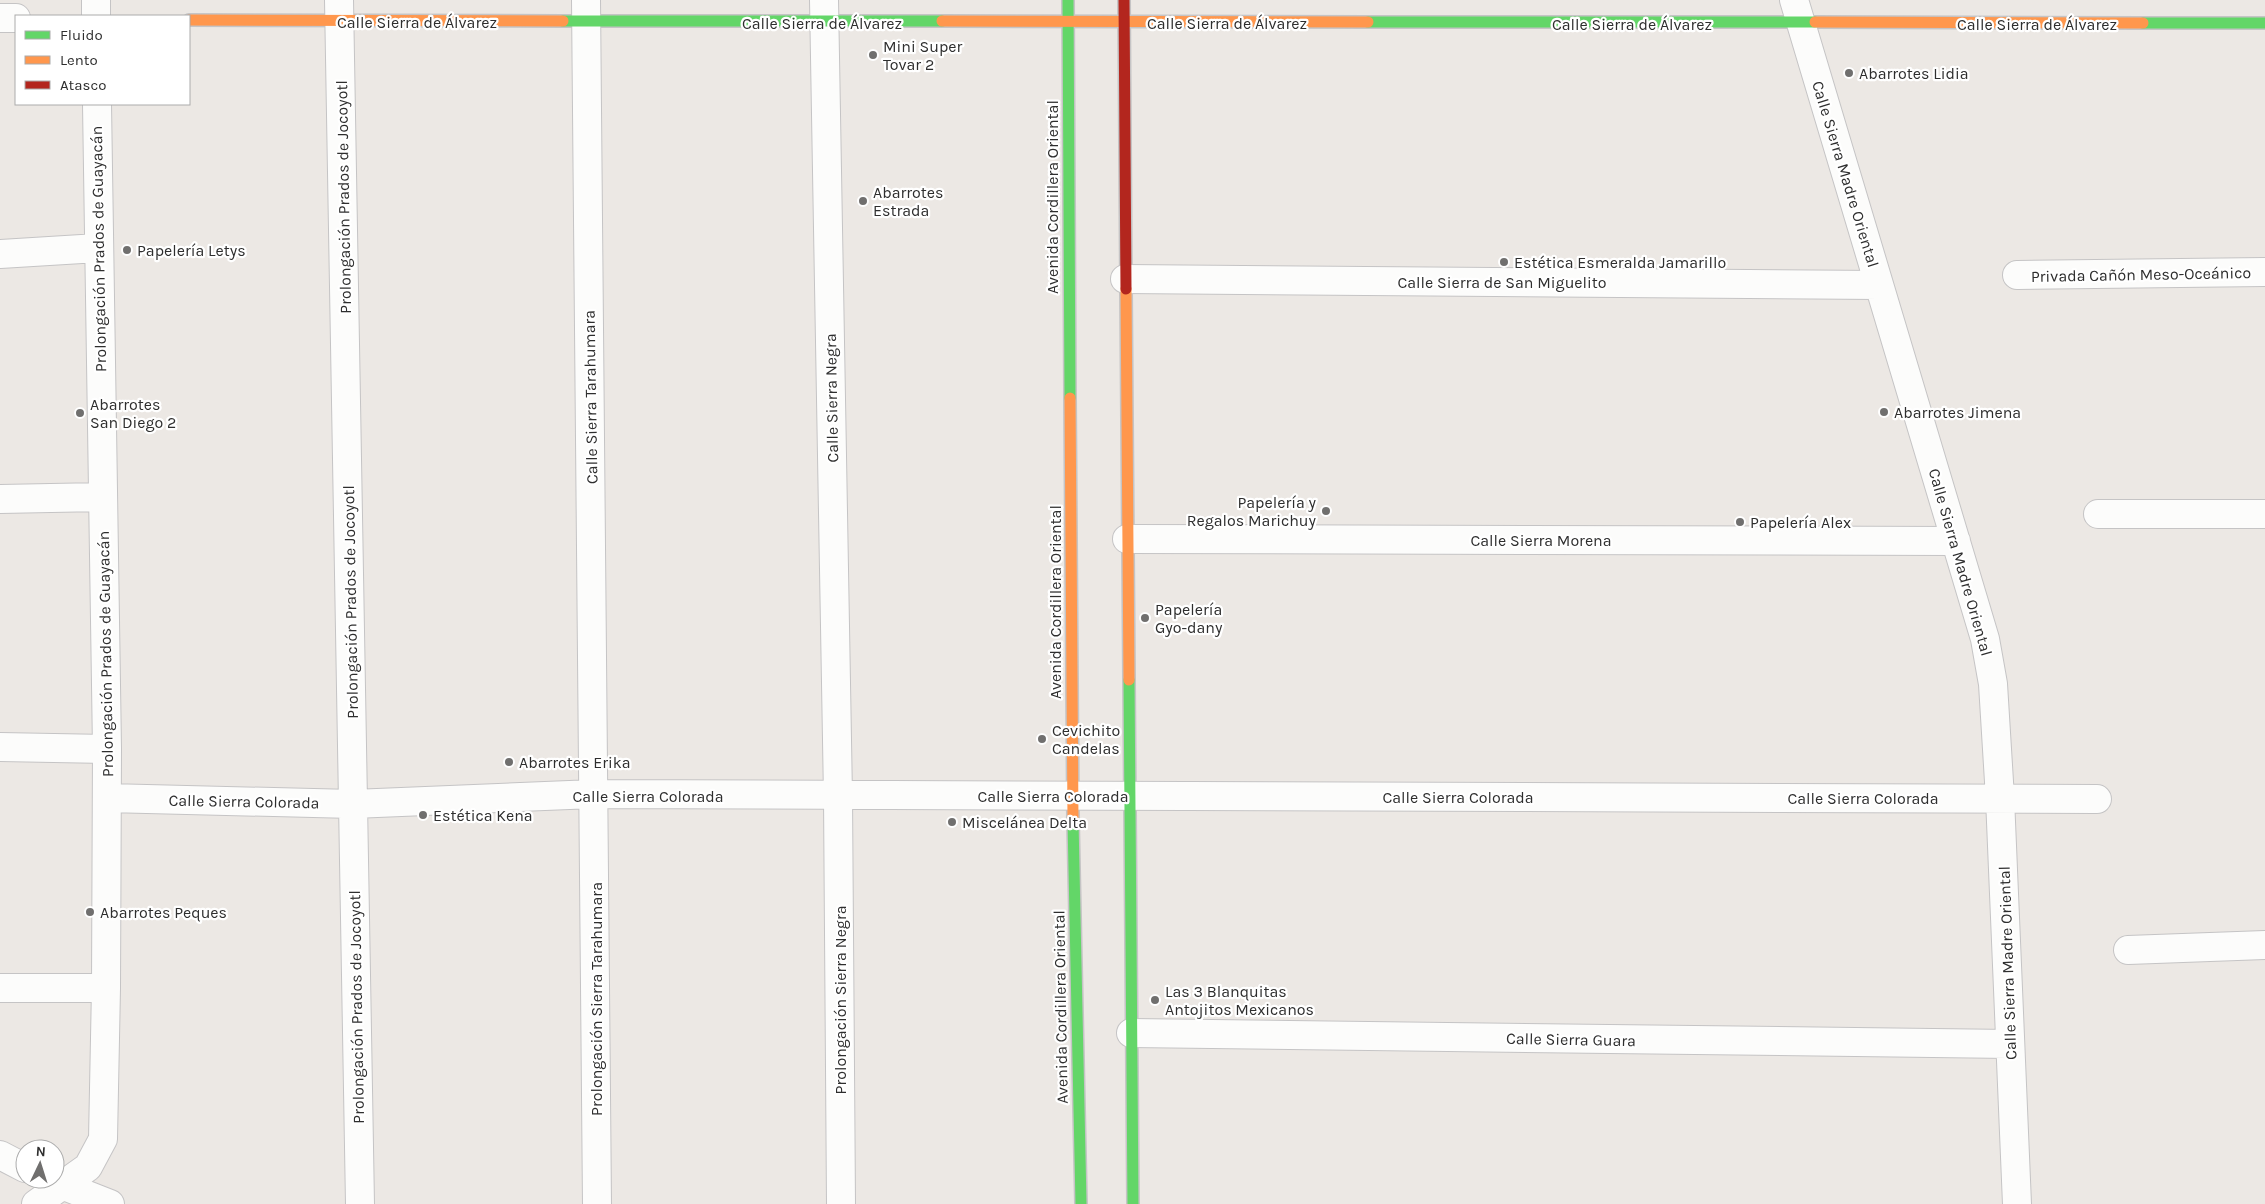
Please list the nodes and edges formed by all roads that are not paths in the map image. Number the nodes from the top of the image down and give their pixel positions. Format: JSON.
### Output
{"nodes":[{"id":1,"x":96,"y":0,"type":"edge"},
{"id":2,"x":1068,"y":0,"type":"edge"},
{"id":3,"x":1124,"y":0,"type":"edge"},
{"id":4,"x":340,"y":11,"type":"edge"},
{"id":5,"x":586,"y":11,"type":"edge"},
{"id":6,"x":824,"y":11,"type":"edge"},
{"id":7,"x":1797,"y":12,"type":"edge"},
{"id":8,"x":96,"y":15,"type":"edge"},
{"id":9,"x":0,"y":18,"type":"edge"},
{"id":10,"x":15,"y":18,"type":"edge"},
{"id":11,"x":190,"y":20,"type":"edge"},
{"id":12,"x":1068,"y":23,"type":"junction"},
{"id":13,"x":1124,"y":23,"type":"junction"},
{"id":14,"x":2265,"y":24,"type":"edge"},
{"id":15,"x":96,"y":105,"type":"edge"},
{"id":16,"x":98,"y":248,"type":"junction"},
{"id":17,"x":0,"y":254,"type":"edge"},
{"id":18,"x":2265,"y":272,"type":"edge"},
{"id":19,"x":2017,"y":275,"type":"dead end"},
{"id":20,"x":1125,"y":279,"type":"junction"},
{"id":21,"x":1879,"y":285,"type":"junction"},
{"id":22,"x":102,"y":497,"type":"junction"},
{"id":23,"x":0,"y":499,"type":"edge"},
{"id":24,"x":2098,"y":514,"type":"dead end"},
{"id":25,"x":2265,"y":514,"type":"edge"},
{"id":26,"x":1127,"y":539,"type":"junction"},
{"id":27,"x":1956,"y":541,"type":"junction"},
{"id":28,"x":0,"y":747,"type":"edge"},
{"id":29,"x":107,"y":749,"type":"junction"},
{"id":30,"x":594,"y":794,"type":"junction"},
{"id":31,"x":1072,"y":796,"type":"junction"},
{"id":32,"x":1129,"y":796,"type":"junction"},
{"id":33,"x":838,"y":797,"type":"junction"},
{"id":34,"x":107,"y":798,"type":"junction"},
{"id":35,"x":2000,"y":798,"type":"junction"},
{"id":36,"x":2097,"y":799,"type":"dead end"},
{"id":37,"x":353,"y":804,"type":"junction"},
{"id":38,"x":2265,"y":944,"type":"edge"},
{"id":39,"x":2128,"y":950,"type":"dead end"},
{"id":40,"x":0,"y":988,"type":"edge"},
{"id":41,"x":106,"y":988,"type":"junction"},
{"id":42,"x":1131,"y":1033,"type":"junction"},
{"id":43,"x":2010,"y":1044,"type":"junction"},
{"id":44,"x":0,"y":1155,"type":"edge"},
{"id":45,"x":15,"y":1163,"type":"edge"},
{"id":46,"x":65,"y":1177,"type":"edge"},
{"id":47,"x":65,"y":1186,"type":"edge"},
{"id":48,"x":48,"y":1189,"type":"edge"},
{"id":49,"x":36,"y":1204,"type":"edge"},
{"id":50,"x":110,"y":1204,"type":"edge"},
{"id":51,"x":360,"y":1204,"type":"edge"},
{"id":52,"x":597,"y":1204,"type":"edge"},
{"id":53,"x":841,"y":1204,"type":"edge"},
{"id":54,"x":1081,"y":1204,"type":"edge"},
{"id":55,"x":1133,"y":1204,"type":"edge"},
{"id":56,"x":2017,"y":1204,"type":"edge"}],
"edges":[{"from":1,"to":8,"type":"street"},
{"from":2,"to":12,"type":"street","name":"Avenida Cordillera Oriental"},
{"from":3,"to":13,"type":"street"},
{"from":4,"to":5,"type":"street","name":"Calle Sierra de Álvarez"},
{"from":4,"to":11,"type":"street","name":"Calle Sierra de Álvarez"},
{"from":4,"to":37,"type":"street","name":"Prolongación Prados de Jocoyotl"},
{"from":5,"to":6,"type":"street","name":"Calle Sierra de Álvarez"},
{"from":5,"to":30,"type":"street","name":"Calle Sierra Tarahumara"},
{"from":6,"to":12,"type":"street","name":"Calle Sierra de Álvarez"},
{"from":6,"to":33,"type":"street","name":"Calle Sierra Negra"},
{"from":7,"to":13,"type":"street","name":"Calle Sierra de Álvarez"},
{"from":7,"to":14,"type":"street","name":"Calle Sierra de Álvarez"},
{"from":7,"to":21,"type":"street","name":"Calle Sierra Madre Oriental"},
{"from":9,"to":10,"type":"street"},
{"from":12,"to":13,"type":"street","name":"Calle Sierra de Álvarez"},
{"from":12,"to":31,"type":"street","name":"Avenida Cordillera Oriental"},
{"from":13,"to":20,"type":"street"},
{"from":15,"to":16,"type":"street","name":"Prolongación Prados de Guayacán"},
{"from":16,"to":17,"type":"street"},
{"from":16,"to":22,"type":"street","name":"Prolongación Prados de Guayacán"},
{"from":18,"to":19,"type":"street","name":"Privada Cañón Meso-Oceánico"},
{"from":20,"to":21,"type":"street","name":"Calle Sierra de San Miguelito"},
{"from":20,"to":26,"type":"street"},
{"from":21,"to":27,"type":"street","name":"Calle Sierra Madre Oriental"},
{"from":22,"to":23,"type":"street"},
{"from":22,"to":29,"type":"street","name":"Prolongación Prados de Guayacán"},
{"from":24,"to":25,"type":"street"},
{"from":26,"to":27,"type":"street","name":"Calle Sierra Morena"},
{"from":26,"to":32,"type":"street"},
{"from":27,"to":35,"type":"street","name":"Calle Sierra Madre Oriental"},
{"from":28,"to":29,"type":"street"},
{"from":29,"to":34,"type":"street","name":"Prolongación Prados de Guayacán"},
{"from":30,"to":33,"type":"street","name":"Calle Sierra Colorada"},
{"from":30,"to":37,"type":"street","name":"Calle Sierra Colorada"},
{"from":30,"to":52,"type":"street","name":"Prolongación Sierra Tarahumara"},
{"from":31,"to":32,"type":"street","name":"Calle Sierra Colorada"},
{"from":31,"to":33,"type":"street","name":"Calle Sierra Colorada"},
{"from":31,"to":54,"type":"street","name":"Avenida Cordillera Oriental"},
{"from":32,"to":35,"type":"street","name":"Calle Sierra Colorada"},
{"from":32,"to":42,"type":"street"},
{"from":33,"to":53,"type":"street","name":"Prolongación Sierra Negra"},
{"from":34,"to":37,"type":"street","name":"Calle Sierra Colorada"},
{"from":34,"to":41,"type":"street","name":"Prolongación Prados de Guayacán"},
{"from":35,"to":36,"type":"street","name":"Calle Sierra Colorada"},
{"from":35,"to":43,"type":"street","name":"Calle Sierra Madre Oriental"},
{"from":37,"to":51,"type":"street","name":"Prolongación Prados de Jocoyotl"},
{"from":38,"to":39,"type":"street"},
{"from":40,"to":41,"type":"street"},
{"from":41,"to":46,"type":"street","name":"Prolongación Prados de Guayacán"},
{"from":42,"to":43,"type":"street","name":"Calle Sierra Guara"},
{"from":42,"to":55,"type":"street"},
{"from":43,"to":56,"type":"street","name":"Calle Sierra Madre Oriental"},
{"from":44,"to":45,"type":"street"},
{"from":47,"to":50,"type":"street"},
{"from":48,"to":49,"type":"street","name":"Prolongación Prados de Guayacán"}]}
